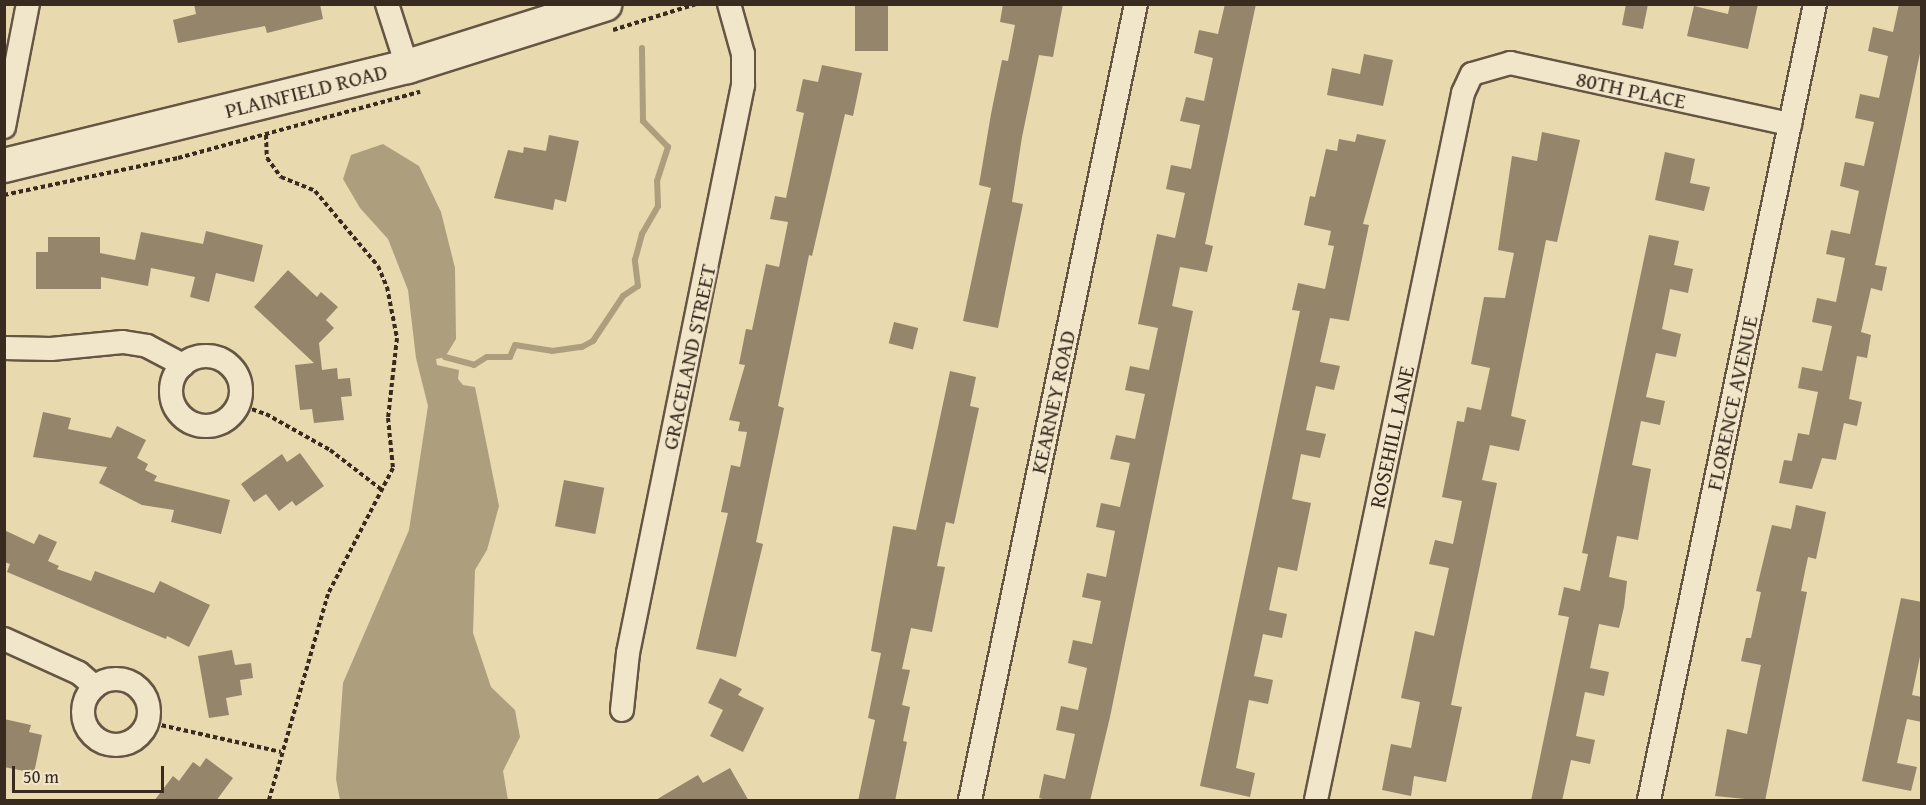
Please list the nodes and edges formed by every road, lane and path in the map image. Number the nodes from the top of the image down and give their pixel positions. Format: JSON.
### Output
{"nodes":[{"id":1,"x":28,"y":4,"type":"edge"},
{"id":2,"x":387,"y":4,"type":"edge"},
{"id":3,"x":603,"y":4,"type":"edge"},
{"id":4,"x":729,"y":4,"type":"edge"},
{"id":5,"x":1136,"y":4,"type":"edge"},
{"id":6,"x":1815,"y":4,"type":"edge"},
{"id":7,"x":407,"y":66,"type":"junction"},
{"id":8,"x":1472,"y":74,"type":"joint"},
{"id":9,"x":1790,"y":124,"type":"junction"},
{"id":10,"x":4,"y":127,"type":"edge"},
{"id":11,"x":266,"y":135,"type":"dead end"},
{"id":12,"x":4,"y":165,"type":"edge"},
{"id":13,"x":4,"y":348,"type":"edge"},
{"id":14,"x":183,"y":365,"type":"junction"},
{"id":15,"x":238,"y":404,"type":"junction"},
{"id":16,"x":382,"y":490,"type":"junction"},
{"id":17,"x":4,"y":639,"type":"edge"},
{"id":18,"x":94,"y":687,"type":"junction"},
{"id":19,"x":622,"y":710,"type":"dead end"},
{"id":20,"x":147,"y":722,"type":"junction"},
{"id":21,"x":281,"y":752,"type":"junction"},
{"id":22,"x":269,"y":801,"type":"edge"},
{"id":23,"x":970,"y":801,"type":"edge"},
{"id":24,"x":1316,"y":801,"type":"edge"},
{"id":25,"x":1649,"y":801,"type":"edge"}],
"edges":[{"from":1,"to":10,"type":"street"},
{"from":2,"to":7,"type":"street"},
{"from":3,"to":7,"type":"main road","name":"PLAINFIELD ROAD"},
{"from":4,"to":19,"type":"street","name":"GRACELAND STREET"},
{"from":5,"to":23,"type":"street","name":"KEARNEY ROAD"},
{"from":6,"to":9,"type":"street","name":"FLORENCE AVENUE"},
{"from":7,"to":12,"type":"main road","name":"PLAINFIELD ROAD"},
{"from":8,"to":9,"type":"street","name":"80TH PLACE"},
{"from":8,"to":24,"type":"street","name":"ROSEHILL LANE"},
{"from":9,"to":25,"type":"street","name":"FLORENCE AVENUE"},
{"from":11,"to":16,"type":"path"},
{"from":13,"to":14,"type":"street"},
{"from":14,"to":15,"type":"street"},
{"from":14,"to":15,"type":"street"},
{"from":15,"to":16,"type":"path"},
{"from":16,"to":21,"type":"path"},
{"from":17,"to":18,"type":"street"},
{"from":18,"to":20,"type":"street"},
{"from":18,"to":20,"type":"street"},
{"from":20,"to":21,"type":"path"},
{"from":21,"to":22,"type":"path"}]}
